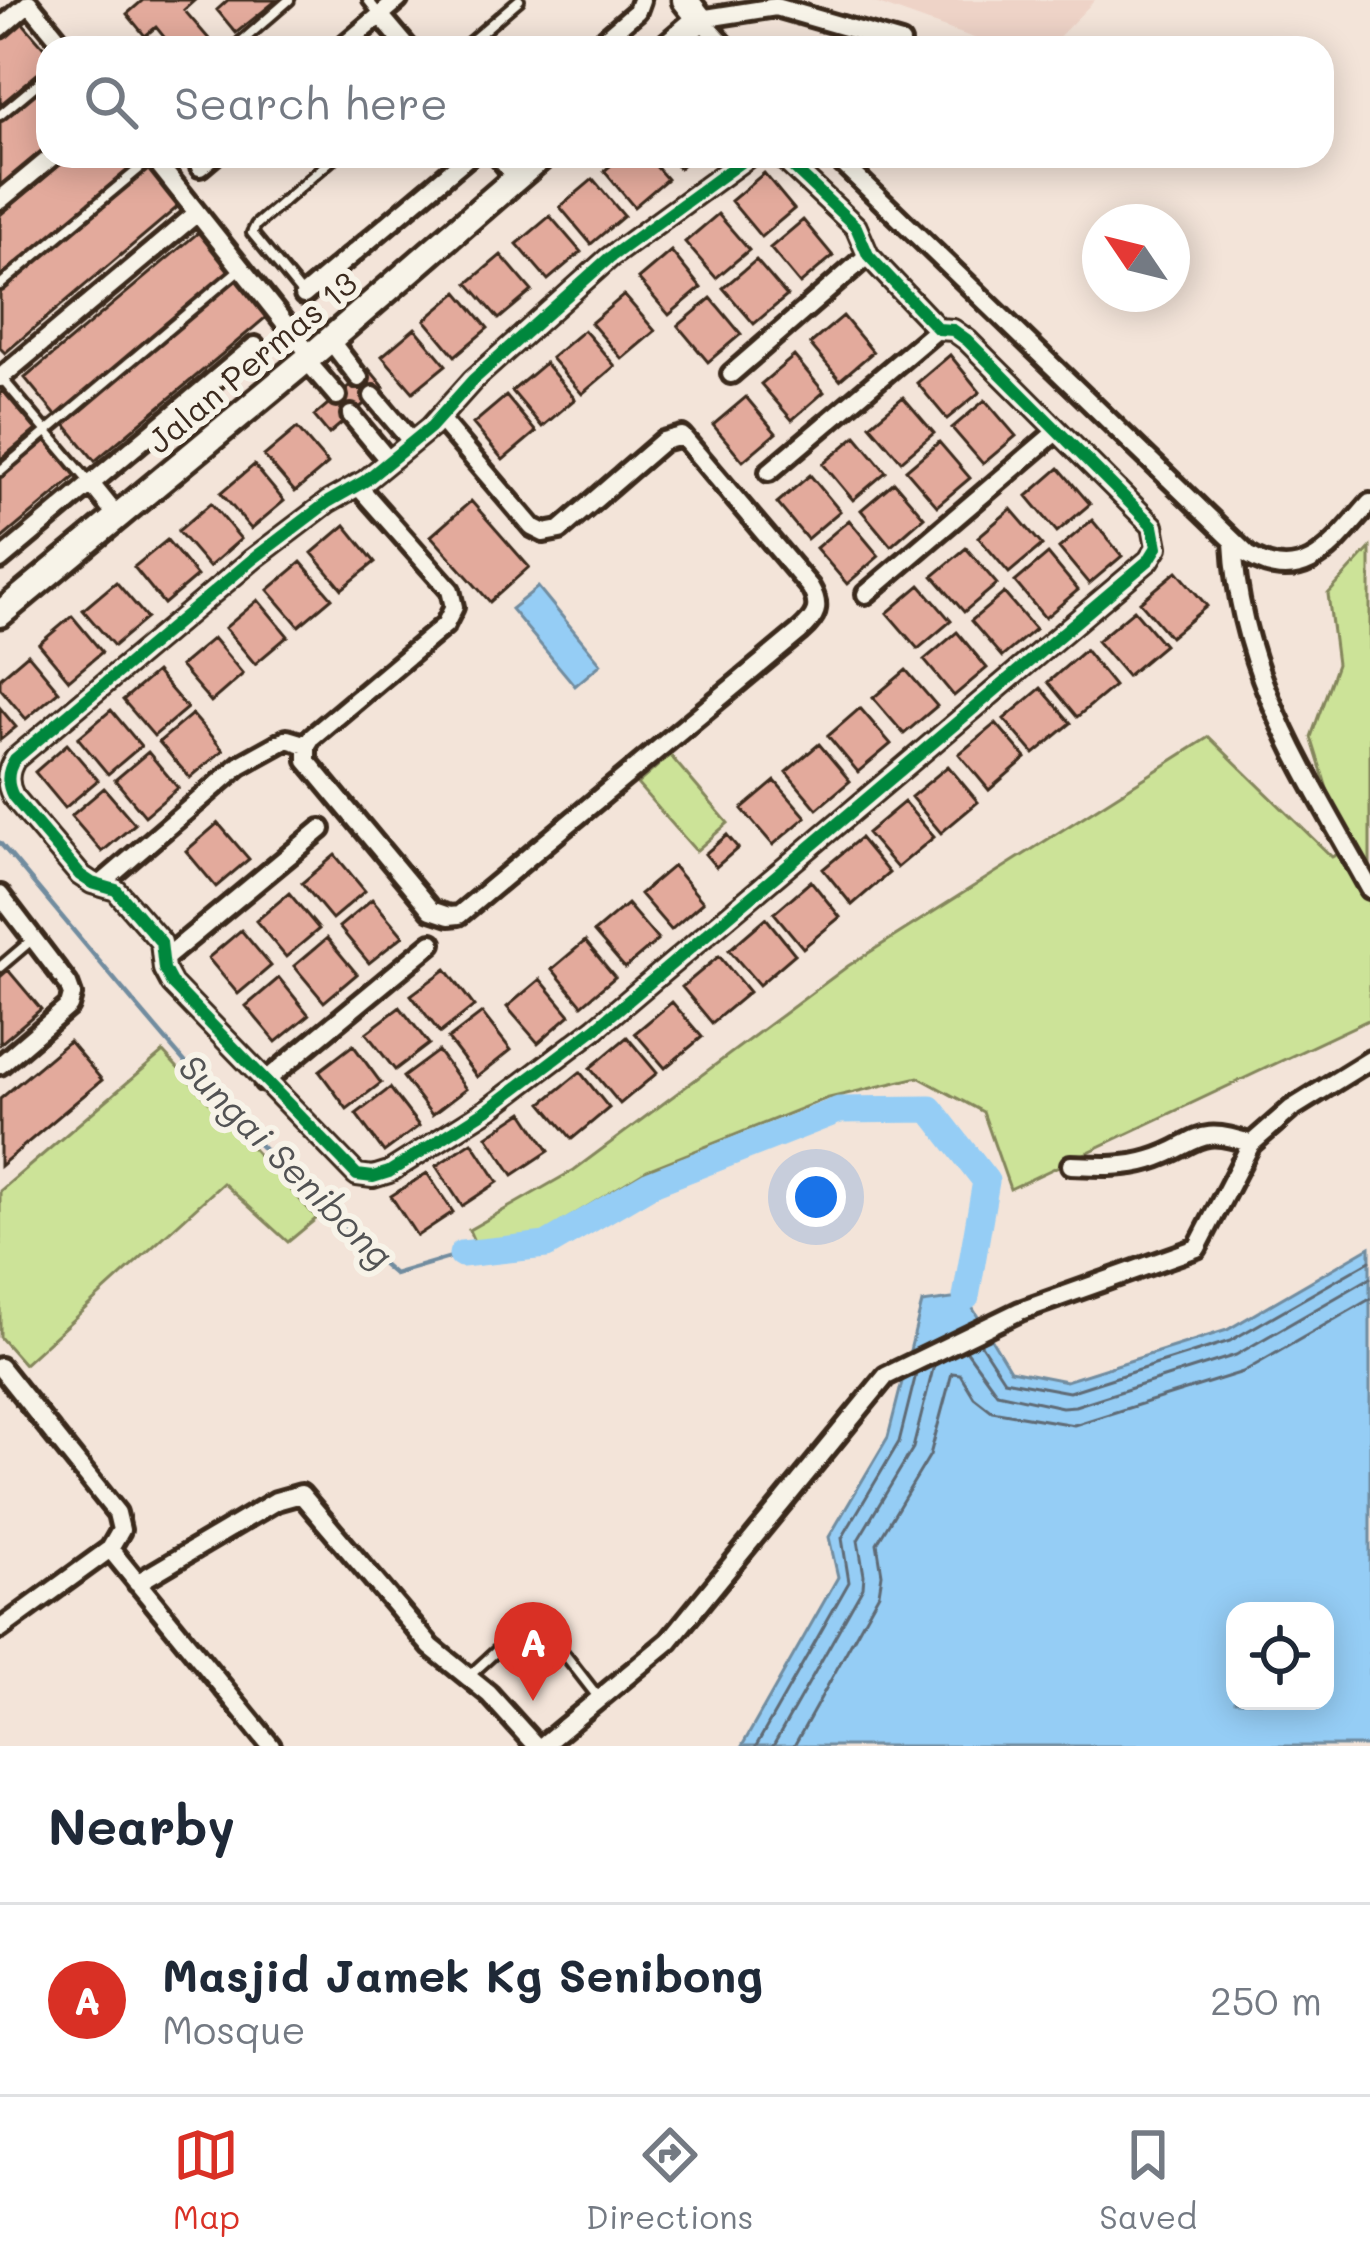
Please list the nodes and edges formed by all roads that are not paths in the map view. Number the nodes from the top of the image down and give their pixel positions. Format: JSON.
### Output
{"nodes":[{"id":1,"x":290,"y":0,"type":"edge"},
{"id":2,"x":368,"y":0,"type":"edge"},
{"id":3,"x":398,"y":0,"type":"edge"},
{"id":4,"x":519,"y":0,"type":"edge"},
{"id":5,"x":641,"y":0,"type":"edge"},
{"id":6,"x":31,"y":1,"type":"edge"},
{"id":7,"x":695,"y":6,"type":"edge"},
{"id":8,"x":380,"y":15,"type":"junction"},
{"id":9,"x":0,"y":28,"type":"edge"},
{"id":10,"x":57,"y":36,"type":"edge"},
{"id":11,"x":248,"y":36,"type":"edge"},
{"id":12,"x":355,"y":36,"type":"edge"},
{"id":13,"x":397,"y":36,"type":"edge"},
{"id":14,"x":477,"y":36,"type":"edge"},
{"id":15,"x":609,"y":36,"type":"edge"},
{"id":16,"x":674,"y":36,"type":"edge"},
{"id":17,"x":718,"y":36,"type":"edge"},
{"id":18,"x":875,"y":36,"type":"edge"},
{"id":19,"x":36,"y":85,"type":"edge"},
{"id":20,"x":0,"y":115,"type":"edge"},
{"id":21,"x":39,"y":168,"type":"edge"},
{"id":22,"x":138,"y":168,"type":"edge"},
{"id":23,"x":161,"y":168,"type":"edge"},
{"id":24,"x":322,"y":168,"type":"edge"},
{"id":25,"x":455,"y":168,"type":"edge"},
{"id":26,"x":508,"y":168,"type":"edge"},
{"id":27,"x":528,"y":168,"type":"edge"},
{"id":28,"x":732,"y":168,"type":"edge"},
{"id":29,"x":794,"y":168,"type":"edge"},
{"id":30,"x":847,"y":168,"type":"edge"},
{"id":31,"x":516,"y":178,"type":"junction"},
{"id":32,"x":0,"y":200,"type":"edge"},
{"id":33,"x":197,"y":213,"type":"junction"},
{"id":34,"x":868,"y":255,"type":"junction"},
{"id":35,"x":242,"y":268,"type":"junction"},
{"id":36,"x":0,"y":285,"type":"edge"},
{"id":37,"x":304,"y":295,"type":"joint"},
{"id":38,"x":938,"y":328,"type":"junction"},
{"id":39,"x":255,"y":346,"type":"dead end"},
{"id":40,"x":316,"y":352,"type":"junction"},
{"id":41,"x":731,"y":374,"type":"dead end"},
{"id":42,"x":0,"y":377,"type":"edge"},
{"id":43,"x":359,"y":378,"type":"dead end"},
{"id":44,"x":337,"y":396,"type":"dead end"},
{"id":45,"x":373,"y":396,"type":"dead end"},
{"id":46,"x":351,"y":415,"type":"dead end"},
{"id":47,"x":439,"y":418,"type":"junction"},
{"id":48,"x":1057,"y":430,"type":"junction"},
{"id":49,"x":45,"y":431,"type":"junction"},
{"id":50,"x":412,"y":442,"type":"junction"},
{"id":51,"x":389,"y":461,"type":"junction"},
{"id":52,"x":0,"y":471,"type":"edge"},
{"id":53,"x":769,"y":472,"type":"dead end"},
{"id":54,"x":92,"y":485,"type":"junction"},
{"id":55,"x":357,"y":485,"type":"junction"},
{"id":56,"x":1370,"y":503,"type":"edge"},
{"id":57,"x":117,"y":517,"type":"junction"},
{"id":58,"x":1233,"y":542,"type":"junction"},
{"id":59,"x":0,"y":560,"type":"edge"},
{"id":60,"x":866,"y":594,"type":"dead end"},
{"id":61,"x":0,"y":614,"type":"edge"},
{"id":62,"x":307,"y":745,"type":"junction"},
{"id":63,"x":321,"y":830,"type":"dead end"},
{"id":64,"x":100,"y":885,"type":"junction"},
{"id":65,"x":1370,"y":889,"type":"edge"},
{"id":66,"x":0,"y":895,"type":"edge"},
{"id":67,"x":35,"y":938,"type":"junction"},
{"id":68,"x":432,"y":943,"type":"dead end"},
{"id":69,"x":164,"y":960,"type":"junction"},
{"id":70,"x":0,"y":967,"type":"edge"},
{"id":71,"x":1370,"y":1060,"type":"edge"},
{"id":72,"x":0,"y":1065,"type":"edge"},
{"id":73,"x":264,"y":1082,"type":"junction"},
{"id":74,"x":1251,"y":1144,"type":"junction"},
{"id":75,"x":1071,"y":1165,"type":"dead end"},
{"id":76,"x":0,"y":1367,"type":"edge"},
{"id":77,"x":110,"y":1549,"type":"junction"},
{"id":78,"x":137,"y":1583,"type":"junction"},
{"id":79,"x":0,"y":1629,"type":"edge"},
{"id":80,"x":468,"y":1677,"type":"junction"},
{"id":81,"x":599,"y":1699,"type":"junction"},
{"id":82,"x":271,"y":1746,"type":"edge"},
{"id":83,"x":539,"y":1746,"type":"edge"}],
"edges":[{"from":1,"to":11,"type":"lane"},
{"from":2,"to":8,"type":"lane"},
{"from":3,"to":8,"type":"street"},
{"from":4,"to":14,"type":"lane"},
{"from":5,"to":15,"type":"street"},
{"from":6,"to":9,"type":"street"},
{"from":6,"to":10,"type":"street"},
{"from":7,"to":16,"type":"main road"},
{"from":7,"to":17,"type":"street"},
{"from":7,"to":18,"type":"street"},
{"from":8,"to":12,"type":"street"},
{"from":8,"to":13,"type":"street"},
{"from":19,"to":20,"type":"lane"},
{"from":21,"to":32,"type":"street"},
{"from":22,"to":36,"type":"lane"},
{"from":23,"to":33,"type":"street"},
{"from":24,"to":37,"type":"lane"},
{"from":25,"to":37,"type":"street"},
{"from":26,"to":31,"type":"street"},
{"from":27,"to":31,"type":"main road","name":"Jalan Permas 13"},
{"from":28,"to":47,"type":"street"},
{"from":29,"to":34,"type":"street"},
{"from":30,"to":58,"type":"street"},
{"from":31,"to":40,"type":"main road","name":"Jalan Permas 13"},
{"from":33,"to":35,"type":"street"},
{"from":33,"to":42,"type":"street"},
{"from":34,"to":38,"type":"street"},
{"from":34,"to":41,"type":"street"},
{"from":35,"to":40,"type":"street"},
{"from":35,"to":49,"type":"lane"},
{"from":38,"to":48,"type":"street"},
{"from":38,"to":53,"type":"street"},
{"from":39,"to":54,"type":"street"},
{"from":40,"to":43,"type":"street"},
{"from":40,"to":44,"type":"street"},
{"from":40,"to":57,"type":"main road","name":"Jalan Permas 13"},
{"from":42,"to":49,"type":"lane"},
{"from":45,"to":50,"type":"street"},
{"from":46,"to":51,"type":"street"},
{"from":47,"to":50,"type":"street"},
{"from":47,"to":62,"type":"street"},
{"from":48,"to":60,"type":"street"},
{"from":48,"to":73,"type":"street"},
{"from":49,"to":52,"type":"lane"},
{"from":49,"to":54,"type":"lane"},
{"from":50,"to":51,"type":"street"},
{"from":51,"to":55,"type":"street"},
{"from":54,"to":57,"type":"street"},
{"from":54,"to":59,"type":"street"},
{"from":55,"to":62,"type":"street"},
{"from":55,"to":64,"type":"street"},
{"from":56,"to":58,"type":"street"},
{"from":57,"to":61,"type":"main road","name":"Jalan Permas 13"},
{"from":58,"to":65,"type":"street"},
{"from":62,"to":64,"type":"street"},
{"from":63,"to":69,"type":"street"},
{"from":64,"to":69,"type":"street"},
{"from":66,"to":67,"type":"street"},
{"from":67,"to":70,"type":"lane"},
{"from":67,"to":72,"type":"street"},
{"from":68,"to":73,"type":"street"},
{"from":69,"to":73,"type":"street"},
{"from":71,"to":74,"type":"street"},
{"from":74,"to":75,"type":"street"},
{"from":74,"to":81,"type":"street"},
{"from":76,"to":77,"type":"street"},
{"from":77,"to":78,"type":"street"},
{"from":77,"to":79,"type":"street"},
{"from":78,"to":80,"type":"street"},
{"from":78,"to":82,"type":"street"},
{"from":80,"to":81,"type":"lane"},
{"from":80,"to":83,"type":"street"},
{"from":81,"to":83,"type":"street"}]}
